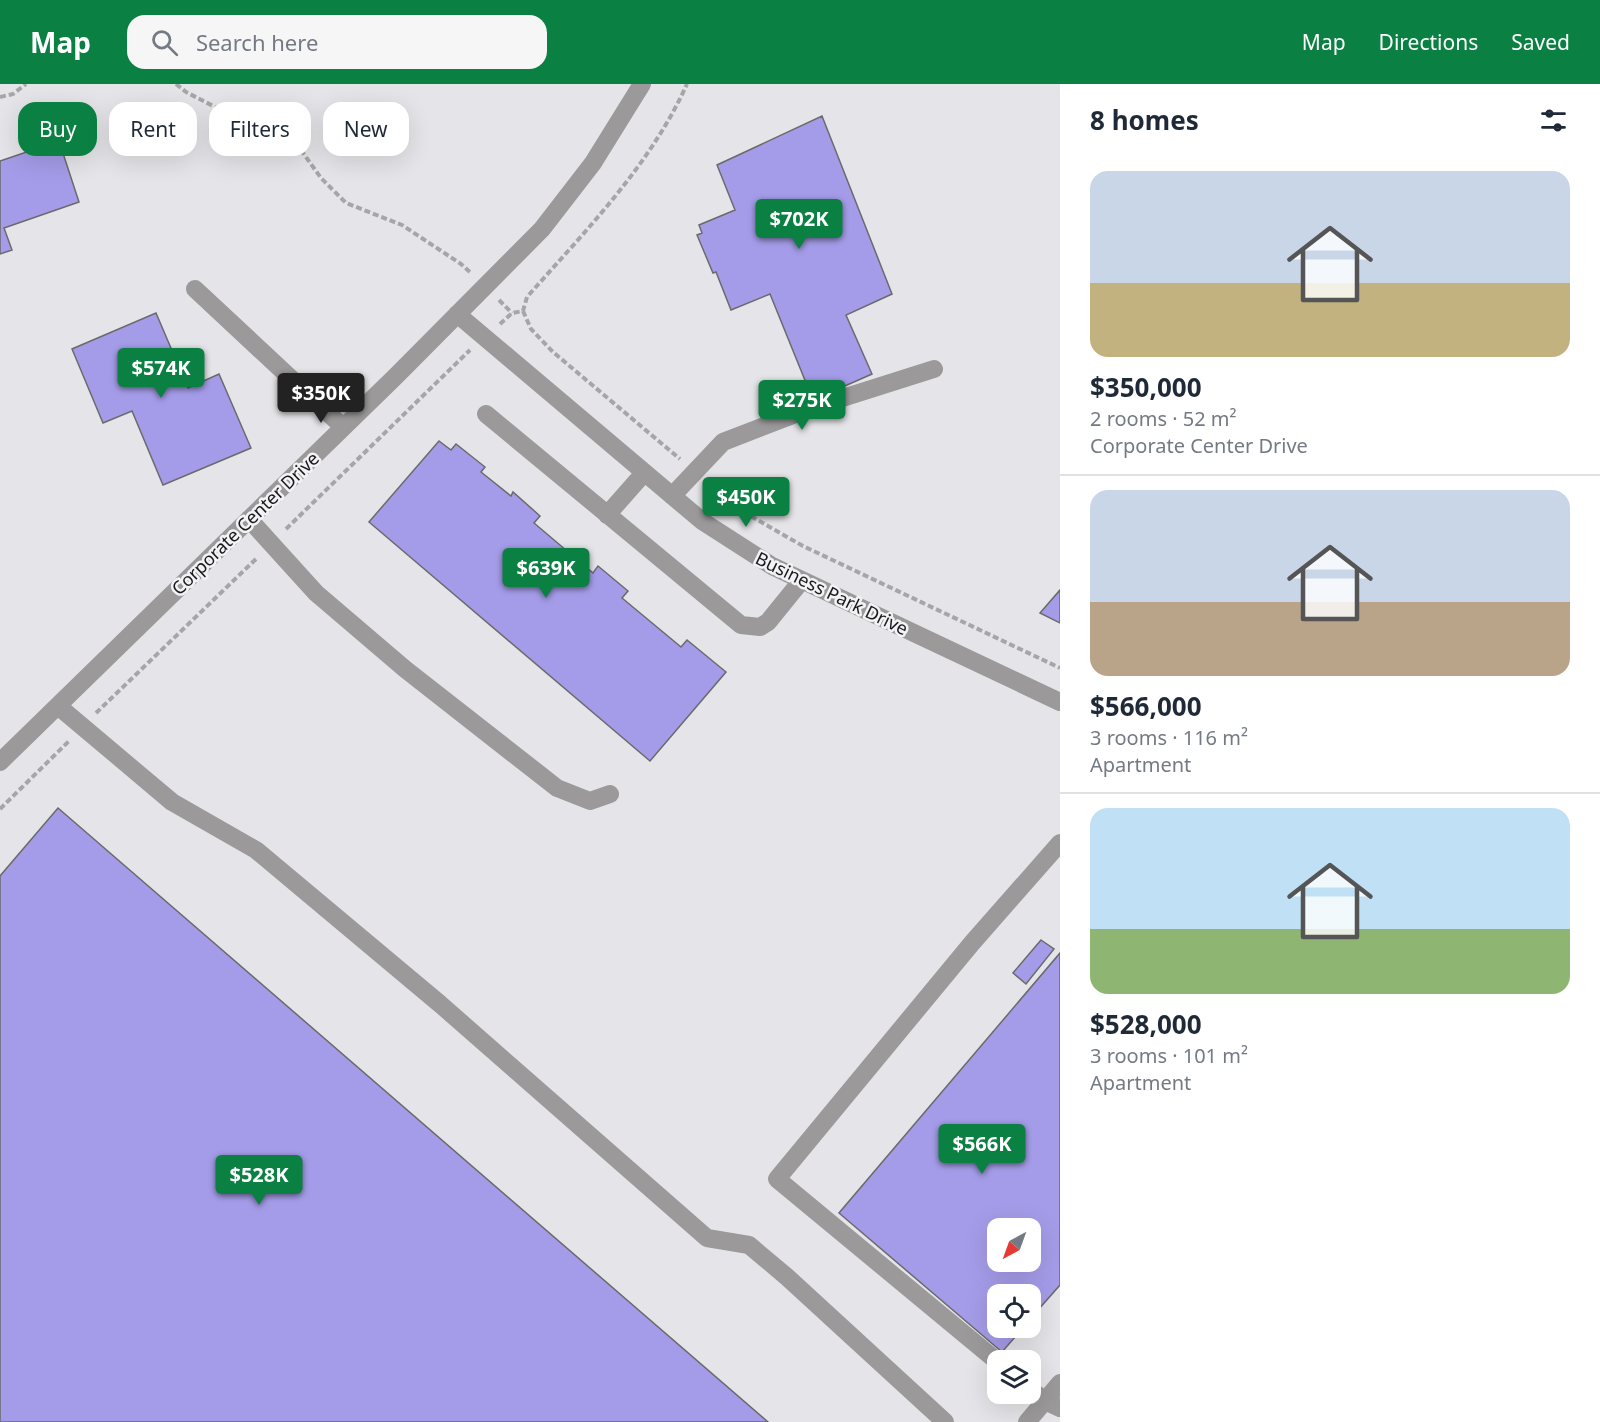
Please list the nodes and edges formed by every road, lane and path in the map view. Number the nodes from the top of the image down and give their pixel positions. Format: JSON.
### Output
{"nodes":[{"id":1,"x":26,"y":84,"type":"edge"},
{"id":2,"x":176,"y":84,"type":"edge"},
{"id":3,"x":642,"y":84,"type":"edge"},
{"id":4,"x":687,"y":84,"type":"edge"},
{"id":5,"x":0,"y":97,"type":"edge"},
{"id":6,"x":485,"y":286,"type":"junction"},
{"id":7,"x":195,"y":289,"type":"dead end"},
{"id":8,"x":523,"y":311,"type":"junction"},
{"id":9,"x":457,"y":314,"type":"junction"},
{"id":10,"x":512,"y":314,"type":"junction"},
{"id":11,"x":485,"y":337,"type":"junction"},
{"id":12,"x":934,"y":369,"type":"dead end"},
{"id":13,"x":486,"y":414,"type":"dead end"},
{"id":14,"x":343,"y":428,"type":"junction"},
{"id":15,"x":694,"y":472,"type":"junction"},
{"id":16,"x":644,"y":473,"type":"junction"},
{"id":17,"x":672,"y":496,"type":"junction"},
{"id":18,"x":607,"y":514,"type":"junction"},
{"id":19,"x":249,"y":519,"type":"junction"},
{"id":20,"x":272,"y":543,"type":"junction"},
{"id":21,"x":802,"y":580,"type":"junction"},
{"id":22,"x":1060,"y":668,"type":"edge"},
{"id":23,"x":1060,"y":702,"type":"edge"},
{"id":24,"x":58,"y":706,"type":"junction"},
{"id":25,"x":83,"y":727,"type":"junction"},
{"id":26,"x":0,"y":762,"type":"edge"},
{"id":27,"x":610,"y":794,"type":"dead end"},
{"id":28,"x":0,"y":809,"type":"edge"},
{"id":29,"x":1060,"y":843,"type":"edge"},
{"id":30,"x":987,"y":1353,"type":"edge"},
{"id":31,"x":1060,"y":1383,"type":"edge"},
{"id":32,"x":1052,"y":1404,"type":"edge"},
{"id":33,"x":945,"y":1422,"type":"edge"},
{"id":34,"x":1027,"y":1422,"type":"edge"}],
"edges":[{"from":1,"to":5,"type":"path"},
{"from":2,"to":6,"type":"path"},
{"from":3,"to":6,"type":"street","name":"Corporate Center Drive"},
{"from":4,"to":8,"type":"path"},
{"from":6,"to":9,"type":"street","name":"Corporate Center Drive"},
{"from":6,"to":10,"type":"path"},
{"from":7,"to":14,"type":"street"},
{"from":8,"to":10,"type":"path"},
{"from":8,"to":15,"type":"path"},
{"from":9,"to":11,"type":"street","name":"Business Park Drive"},
{"from":9,"to":14,"type":"street","name":"Corporate Center Drive"},
{"from":10,"to":11,"type":"path"},
{"from":11,"to":16,"type":"street","name":"Business Park Drive"},
{"from":11,"to":20,"type":"path"},
{"from":12,"to":15,"type":"street"},
{"from":13,"to":18,"type":"street"},
{"from":14,"to":19,"type":"street","name":"Corporate Center Drive"},
{"from":15,"to":17,"type":"street"},
{"from":15,"to":22,"type":"path"},
{"from":16,"to":17,"type":"street","name":"Business Park Drive"},
{"from":16,"to":18,"type":"street"},
{"from":17,"to":21,"type":"street","name":"Business Park Drive"},
{"from":18,"to":21,"type":"street"},
{"from":19,"to":20,"type":"street"},
{"from":19,"to":24,"type":"street","name":"Corporate Center Drive"},
{"from":20,"to":25,"type":"path"},
{"from":20,"to":27,"type":"street"},
{"from":21,"to":23,"type":"street","name":"Business Park Drive"},
{"from":24,"to":25,"type":"street"},
{"from":24,"to":26,"type":"street","name":"Corporate Center Drive"},
{"from":25,"to":28,"type":"path"},
{"from":25,"to":33,"type":"street"},
{"from":29,"to":30,"type":"street"},
{"from":31,"to":32,"type":"street"},
{"from":32,"to":34,"type":"street"}]}
